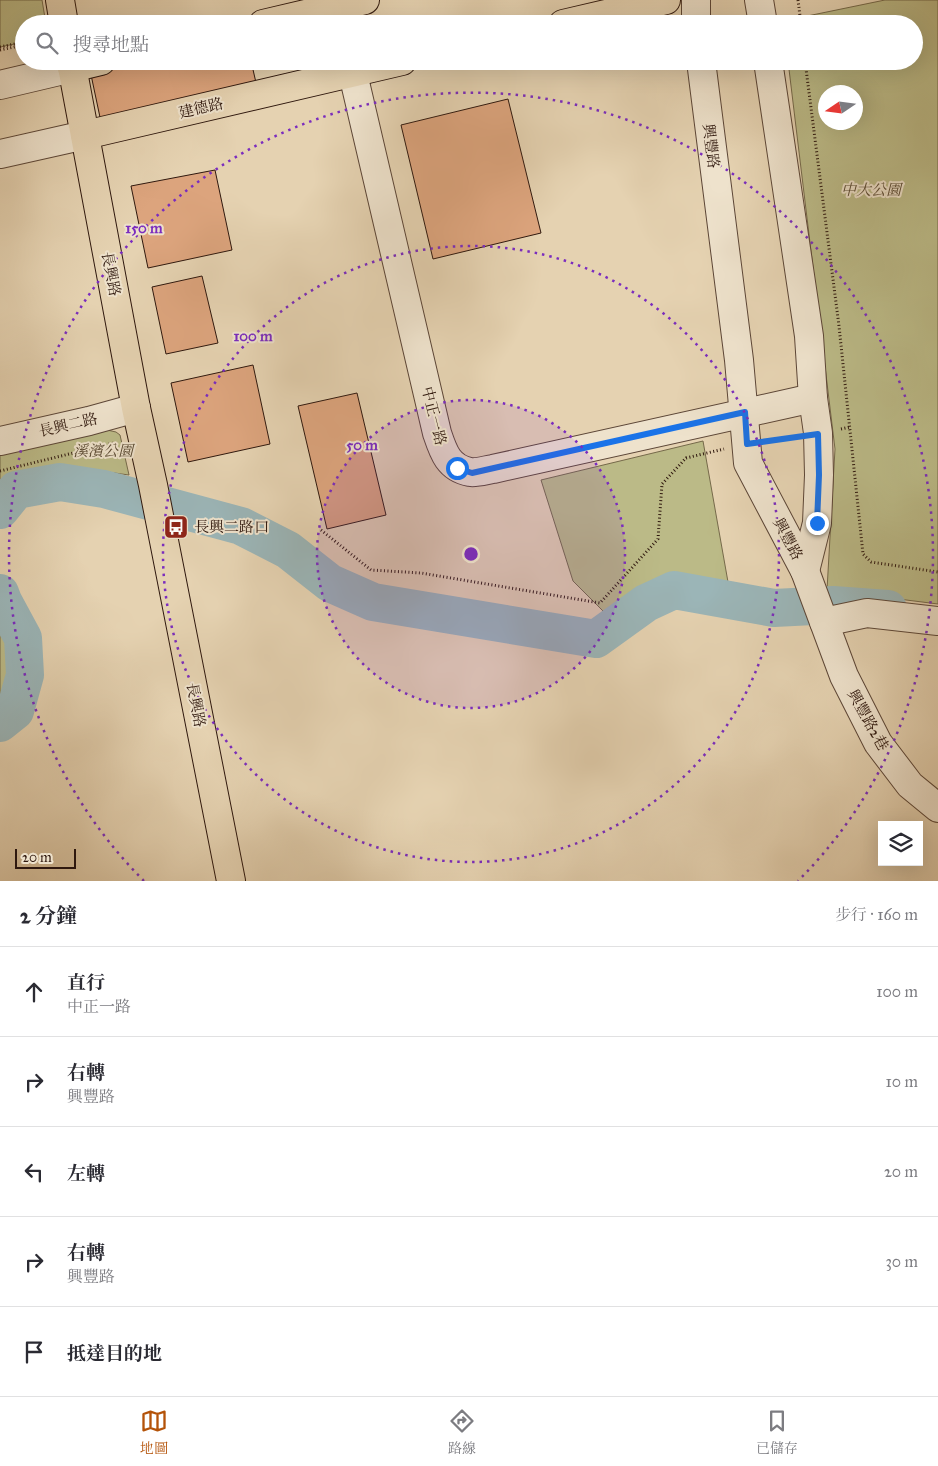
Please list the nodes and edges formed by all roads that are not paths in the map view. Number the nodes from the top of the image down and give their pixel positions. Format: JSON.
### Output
{"nodes":[{"id":1,"x":60,"y":0,"type":"edge"},
{"id":2,"x":365,"y":0,"type":"edge"},
{"id":3,"x":666,"y":0,"type":"edge"},
{"id":4,"x":696,"y":0,"type":"edge"},
{"id":5,"x":759,"y":0,"type":"edge"},
{"id":6,"x":338,"y":10,"type":"edge"},
{"id":7,"x":62,"y":15,"type":"edge"},
{"id":8,"x":311,"y":15,"type":"edge"},
{"id":9,"x":602,"y":15,"type":"edge"},
{"id":10,"x":696,"y":15,"type":"edge"},
{"id":11,"x":762,"y":15,"type":"edge"},
{"id":12,"x":50,"y":70,"type":"edge"},
{"id":13,"x":73,"y":70,"type":"edge"},
{"id":14,"x":339,"y":70,"type":"edge"},
{"id":15,"x":352,"y":70,"type":"edge"},
{"id":16,"x":702,"y":70,"type":"edge"},
{"id":17,"x":769,"y":70,"type":"edge"},
{"id":18,"x":0,"y":84,"type":"edge"},
{"id":19,"x":85,"y":135,"type":"junction"},
{"id":20,"x":0,"y":154,"type":"edge"},
{"id":21,"x":813,"y":398,"type":"junction"},
{"id":22,"x":136,"y":408,"type":"junction"},
{"id":23,"x":745,"y":412,"type":"junction"},
{"id":24,"x":0,"y":441,"type":"edge"},
{"id":25,"x":809,"y":581,"type":"junction"},
{"id":26,"x":823,"y":619,"type":"junction"},
{"id":27,"x":938,"y":620,"type":"edge"},
{"id":28,"x":938,"y":808,"type":"edge"},
{"id":29,"x":231,"y":881,"type":"edge"}],
"edges":[{"from":1,"to":7,"type":"main road"},
{"from":2,"to":6,"type":"main road"},
{"from":3,"to":9,"type":"main road"},
{"from":4,"to":10,"type":"street"},
{"from":5,"to":11,"type":"street"},
{"from":6,"to":8,"type":"main road"},
{"from":12,"to":18,"type":"street"},
{"from":13,"to":19,"type":"main road","name":"長興路"},
{"from":14,"to":19,"type":"main road","name":"建德路"},
{"from":15,"to":23,"type":"street","name":"中正一路"},
{"from":16,"to":23,"type":"street","name":"興豐路"},
{"from":17,"to":21,"type":"street","name":"興豐路"},
{"from":19,"to":20,"type":"street","name":"建德路"},
{"from":19,"to":22,"type":"main road","name":"長興路"},
{"from":21,"to":23,"type":"street","name":"中正一路"},
{"from":21,"to":25,"type":"street","name":"興豐路"},
{"from":22,"to":24,"type":"street","name":"長興二路"},
{"from":22,"to":29,"type":"main road","name":"長興路"},
{"from":23,"to":25,"type":"street","name":"興豐路"},
{"from":25,"to":26,"type":"street","name":"興豐路2巷"},
{"from":26,"to":27,"type":"street"},
{"from":26,"to":28,"type":"street","name":"興豐路2巷"}]}
